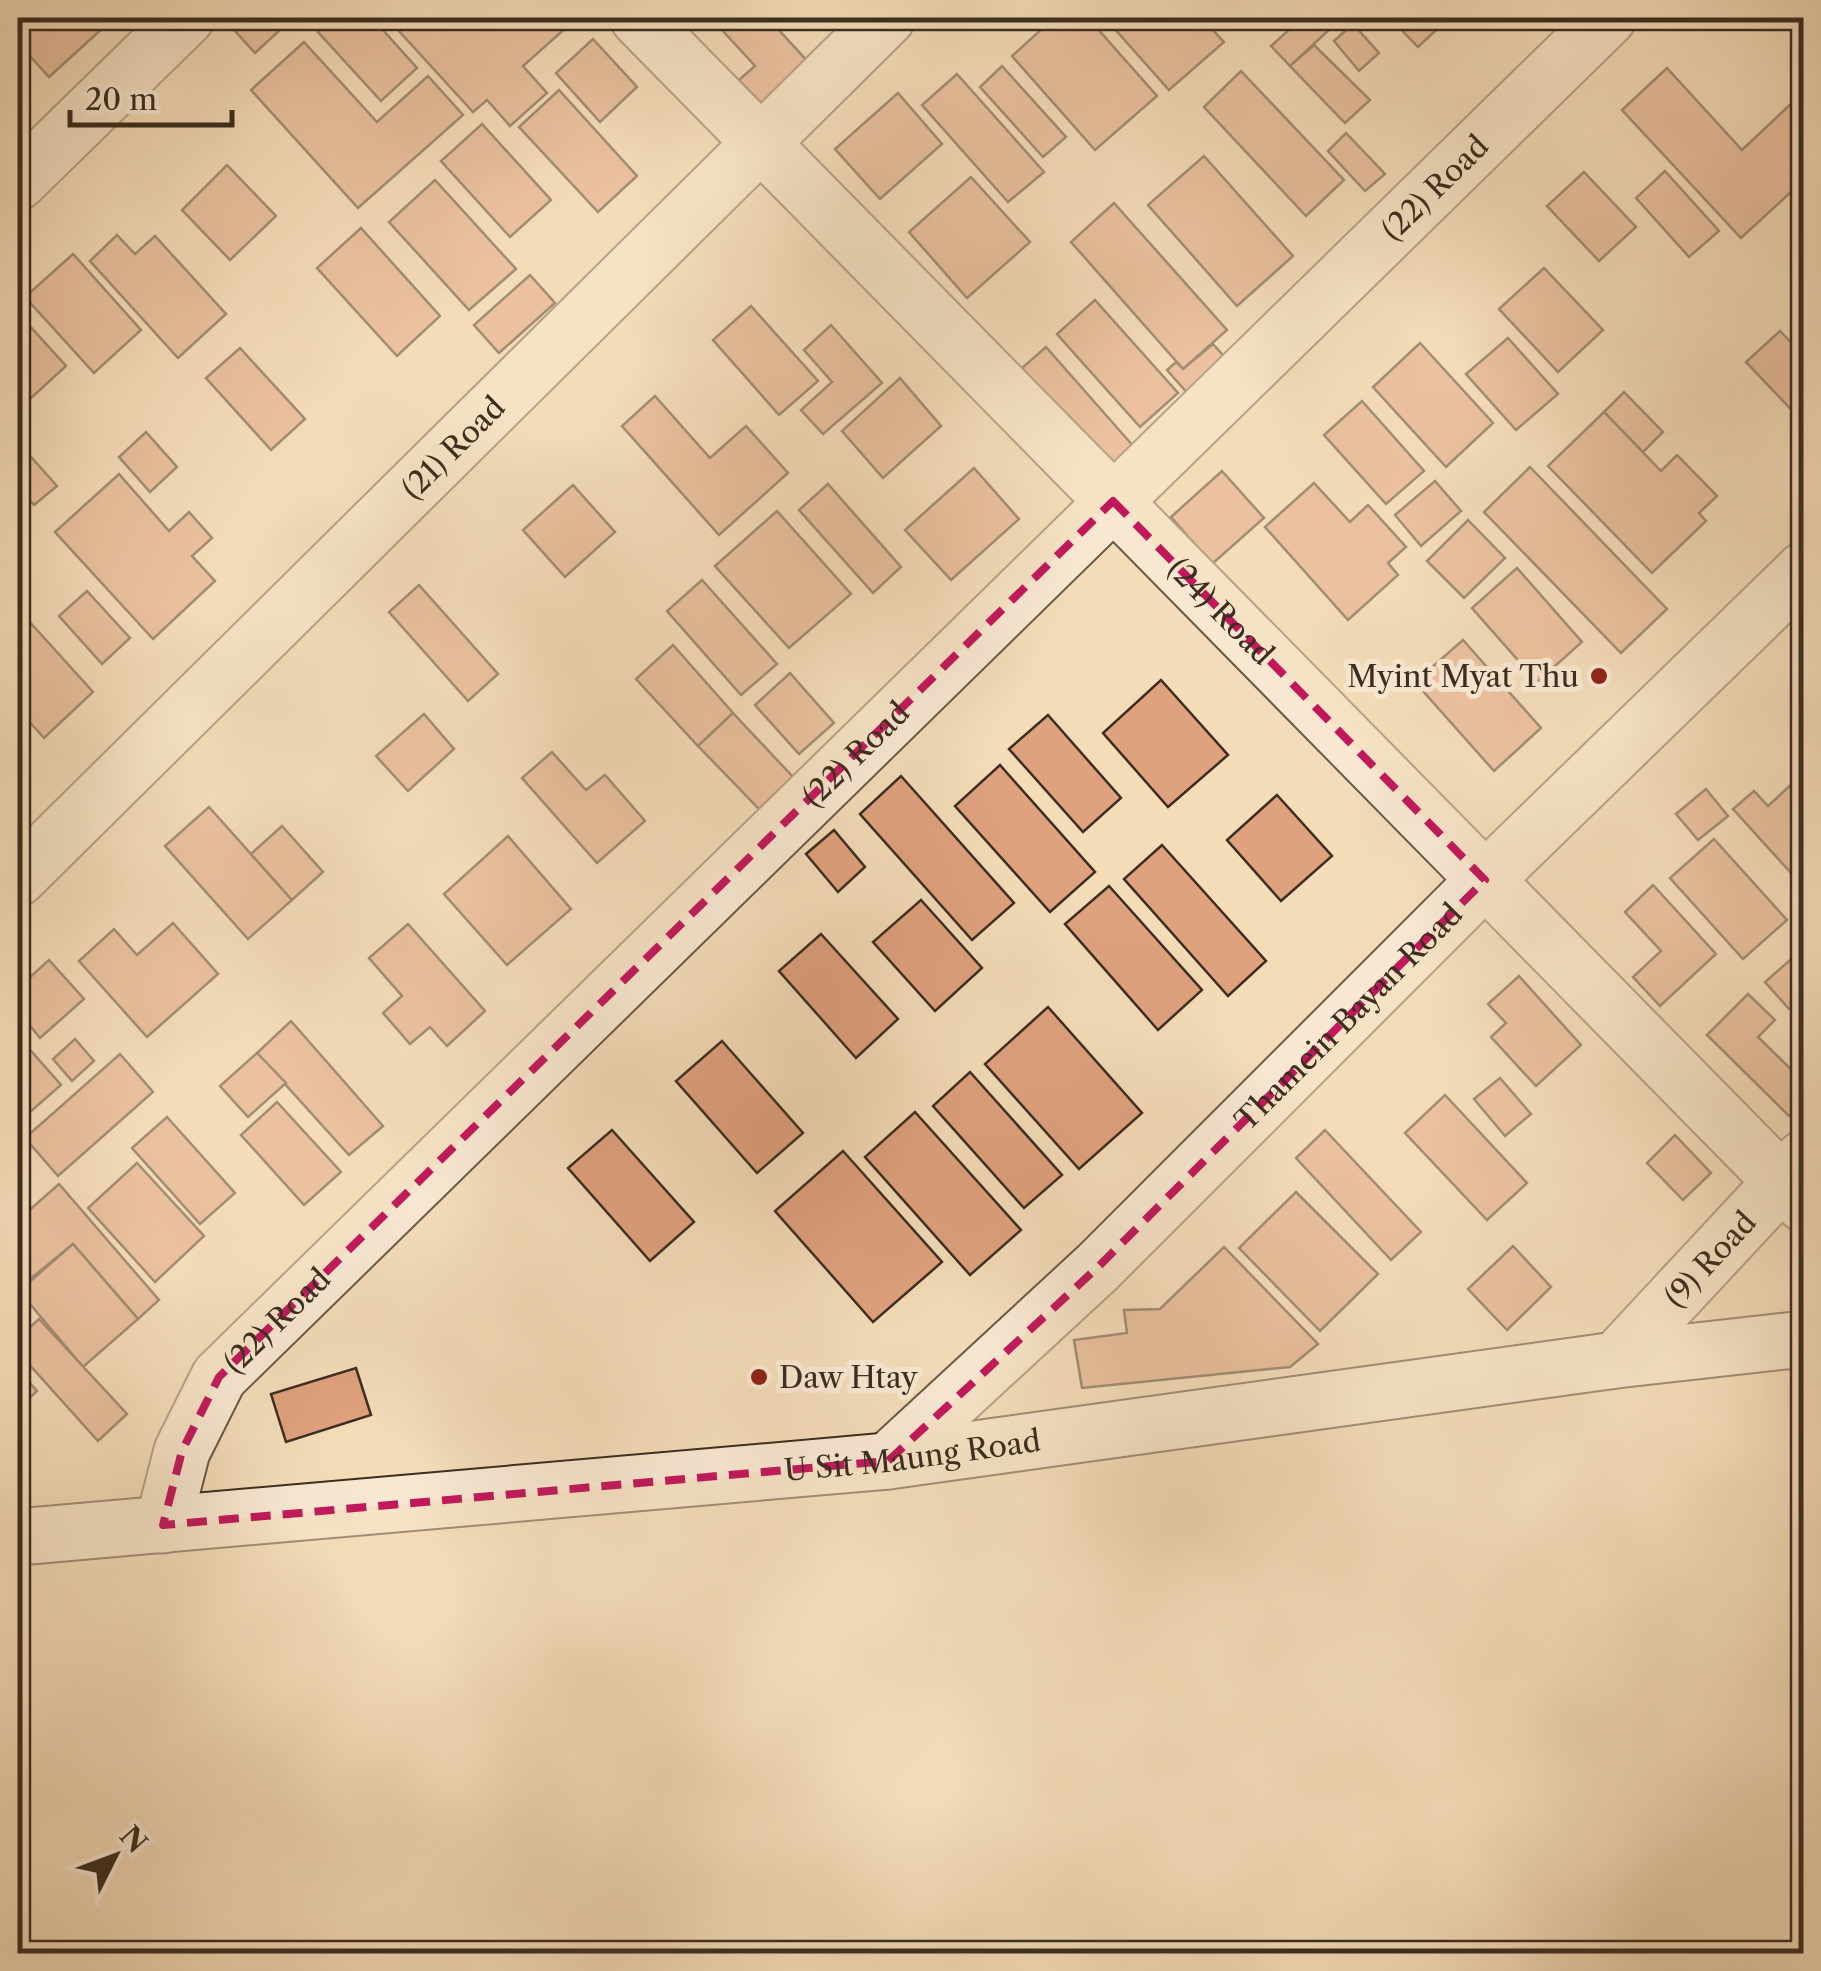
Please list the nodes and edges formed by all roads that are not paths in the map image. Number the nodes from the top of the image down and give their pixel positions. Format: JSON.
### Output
{"nodes":[{"id":1,"x":186,"y":18,"type":"edge"},
{"id":2,"x":638,"y":18,"type":"edge"},
{"id":3,"x":887,"y":18,"type":"edge"},
{"id":4,"x":1608,"y":18,"type":"edge"},
{"id":5,"x":759,"y":140,"type":"junction"},
{"id":6,"x":18,"y":182,"type":"edge"},
{"id":7,"x":1113,"y":501,"type":"junction"},
{"id":8,"x":1804,"y":570,"type":"edge"},
{"id":9,"x":18,"y":878,"type":"edge"},
{"id":10,"x":1485,"y":880,"type":"junction"},
{"id":11,"x":1796,"y":1181,"type":"edge"},
{"id":12,"x":1804,"y":1338,"type":"edge"},
{"id":13,"x":1616,"y":1360,"type":"junction"},
{"id":14,"x":888,"y":1460,"type":"junction"},
{"id":15,"x":162,"y":1526,"type":"junction"},
{"id":16,"x":18,"y":1537,"type":"edge"}],
"edges":[{"from":1,"to":6,"type":"street"},
{"from":2,"to":5,"type":"street","name":"(24) Road"},
{"from":3,"to":5,"type":"street","name":"(21) Road"},
{"from":4,"to":7,"type":"street","name":"(22) Road"},
{"from":5,"to":7,"type":"street","name":"(24) Road"},
{"from":5,"to":9,"type":"street","name":"(21) Road"},
{"from":7,"to":10,"type":"street","name":"(24) Road"},
{"from":7,"to":15,"type":"street","name":"(22) Road"},
{"from":8,"to":10,"type":"street","name":"Thamein Bayan Road"},
{"from":10,"to":11,"type":"street","name":"(24) Road"},
{"from":10,"to":14,"type":"street","name":"Thamein Bayan Road"},
{"from":11,"to":13,"type":"street","name":"(9) Road"},
{"from":12,"to":13,"type":"street","name":"U Sit Maung Road"},
{"from":13,"to":14,"type":"street","name":"U Sit Maung Road"},
{"from":14,"to":15,"type":"street","name":"U Sit Maung Road"},
{"from":15,"to":16,"type":"street","name":"U Sit Maung Road"}]}
